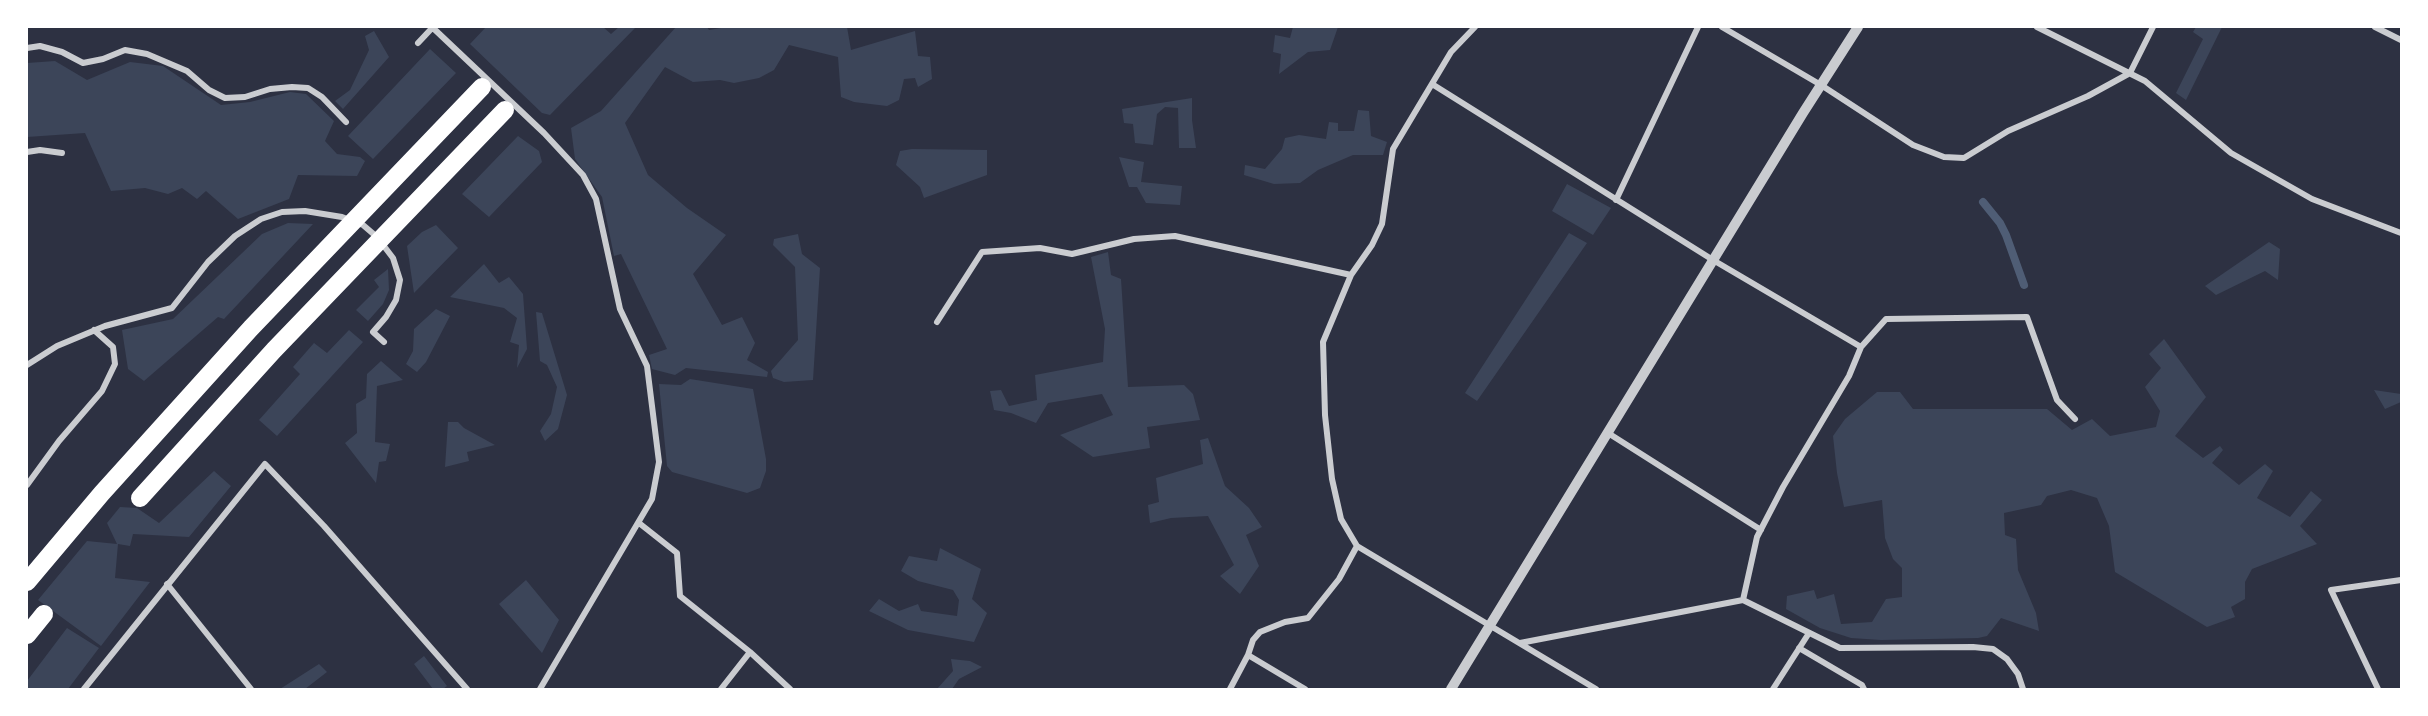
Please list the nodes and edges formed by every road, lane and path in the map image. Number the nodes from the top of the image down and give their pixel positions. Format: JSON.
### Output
{"nodes":[{"id":1,"x":432,"y":27,"type":"edge"},
{"id":2,"x":1475,"y":27,"type":"edge"},
{"id":3,"x":1698,"y":27,"type":"edge"},
{"id":4,"x":1722,"y":27,"type":"edge"},
{"id":5,"x":1858,"y":27,"type":"edge"},
{"id":6,"x":2037,"y":27,"type":"edge"},
{"id":7,"x":2153,"y":27,"type":"edge"},
{"id":8,"x":2375,"y":27,"type":"edge"},
{"id":9,"x":2401,"y":40,"type":"edge"},
{"id":10,"x":418,"y":43,"type":"dead end"},
{"id":11,"x":27,"y":48,"type":"edge"},
{"id":12,"x":2130,"y":73,"type":"junction"},
{"id":13,"x":1432,"y":84,"type":"junction"},
{"id":14,"x":1821,"y":85,"type":"junction"},
{"id":15,"x":482,"y":87,"type":"dead end"},
{"id":16,"x":505,"y":110,"type":"dead end"},
{"id":17,"x":346,"y":122,"type":"dead end"},
{"id":18,"x":27,"y":152,"type":"edge"},
{"id":19,"x":62,"y":153,"type":"dead end"},
{"id":20,"x":1616,"y":200,"type":"junction"},
{"id":21,"x":2401,"y":233,"type":"edge"},
{"id":22,"x":1713,"y":260,"type":"junction"},
{"id":23,"x":1352,"y":275,"type":"junction"},
{"id":24,"x":937,"y":322,"type":"dead end"},
{"id":25,"x":94,"y":330,"type":"junction"},
{"id":26,"x":384,"y":342,"type":"dead end"},
{"id":27,"x":1861,"y":347,"type":"junction"},
{"id":28,"x":27,"y":365,"type":"edge"},
{"id":29,"x":2075,"y":419,"type":"dead end"},
{"id":30,"x":1608,"y":432,"type":"junction"},
{"id":31,"x":27,"y":485,"type":"edge"},
{"id":32,"x":140,"y":498,"type":"dead end"},
{"id":33,"x":639,"y":523,"type":"junction"},
{"id":34,"x":1761,"y":530,"type":"junction"},
{"id":35,"x":1357,"y":546,"type":"junction"},
{"id":36,"x":2401,"y":580,"type":"edge"},
{"id":37,"x":27,"y":582,"type":"edge"},
{"id":38,"x":167,"y":584,"type":"junction"},
{"id":39,"x":1743,"y":600,"type":"junction"},
{"id":40,"x":44,"y":614,"type":"dead end"},
{"id":41,"x":1490,"y":626,"type":"junction"},
{"id":42,"x":1809,"y":633,"type":"junction"},
{"id":43,"x":27,"y":635,"type":"edge"},
{"id":44,"x":1519,"y":643,"type":"junction"},
{"id":45,"x":1799,"y":648,"type":"junction"},
{"id":46,"x":750,"y":652,"type":"junction"},
{"id":47,"x":1248,"y":655,"type":"junction"},
{"id":48,"x":84,"y":689,"type":"edge"},
{"id":49,"x":251,"y":689,"type":"edge"},
{"id":50,"x":467,"y":689,"type":"edge"},
{"id":51,"x":540,"y":689,"type":"edge"},
{"id":52,"x":721,"y":689,"type":"edge"},
{"id":53,"x":790,"y":689,"type":"edge"},
{"id":54,"x":1230,"y":689,"type":"edge"},
{"id":55,"x":1305,"y":689,"type":"edge"},
{"id":56,"x":1452,"y":689,"type":"edge"},
{"id":57,"x":1596,"y":689,"type":"edge"},
{"id":58,"x":1773,"y":689,"type":"edge"},
{"id":59,"x":1864,"y":689,"type":"edge"},
{"id":60,"x":2023,"y":689,"type":"edge"},
{"id":61,"x":2378,"y":689,"type":"edge"}],
"edges":[{"from":1,"to":10,"type":"street"},
{"from":1,"to":33,"type":"street"},
{"from":2,"to":13,"type":"street"},
{"from":3,"to":20,"type":"street"},
{"from":4,"to":14,"type":"street"},
{"from":5,"to":14,"type":"street"},
{"from":6,"to":12,"type":"street"},
{"from":7,"to":12,"type":"street"},
{"from":8,"to":9,"type":"street"},
{"from":11,"to":17,"type":"street"},
{"from":12,"to":14,"type":"street"},
{"from":12,"to":21,"type":"street"},
{"from":13,"to":20,"type":"street"},
{"from":13,"to":23,"type":"street"},
{"from":14,"to":22,"type":"street"},
{"from":15,"to":37,"type":"highway"},
{"from":16,"to":32,"type":"highway"},
{"from":18,"to":19,"type":"street"},
{"from":20,"to":22,"type":"street"},
{"from":22,"to":27,"type":"street"},
{"from":22,"to":30,"type":"street"},
{"from":23,"to":24,"type":"street"},
{"from":23,"to":35,"type":"street"},
{"from":25,"to":26,"type":"street"},
{"from":25,"to":28,"type":"street"},
{"from":25,"to":31,"type":"street"},
{"from":27,"to":29,"type":"street"},
{"from":27,"to":34,"type":"street"},
{"from":30,"to":34,"type":"street"},
{"from":30,"to":41,"type":"street"},
{"from":33,"to":46,"type":"street"},
{"from":33,"to":51,"type":"street"},
{"from":34,"to":39,"type":"street"},
{"from":35,"to":41,"type":"street"},
{"from":35,"to":47,"type":"street"},
{"from":36,"to":61,"type":"street"},
{"from":38,"to":48,"type":"street"},
{"from":38,"to":49,"type":"street"},
{"from":38,"to":50,"type":"street"},
{"from":39,"to":42,"type":"street"},
{"from":39,"to":44,"type":"street"},
{"from":40,"to":43,"type":"highway"},
{"from":41,"to":44,"type":"street"},
{"from":41,"to":56,"type":"street"},
{"from":42,"to":45,"type":"street"},
{"from":42,"to":60,"type":"street"},
{"from":44,"to":57,"type":"street"},
{"from":45,"to":58,"type":"street"},
{"from":45,"to":59,"type":"street"},
{"from":46,"to":52,"type":"street"},
{"from":46,"to":53,"type":"street"},
{"from":47,"to":54,"type":"street"},
{"from":47,"to":55,"type":"street"}]}
